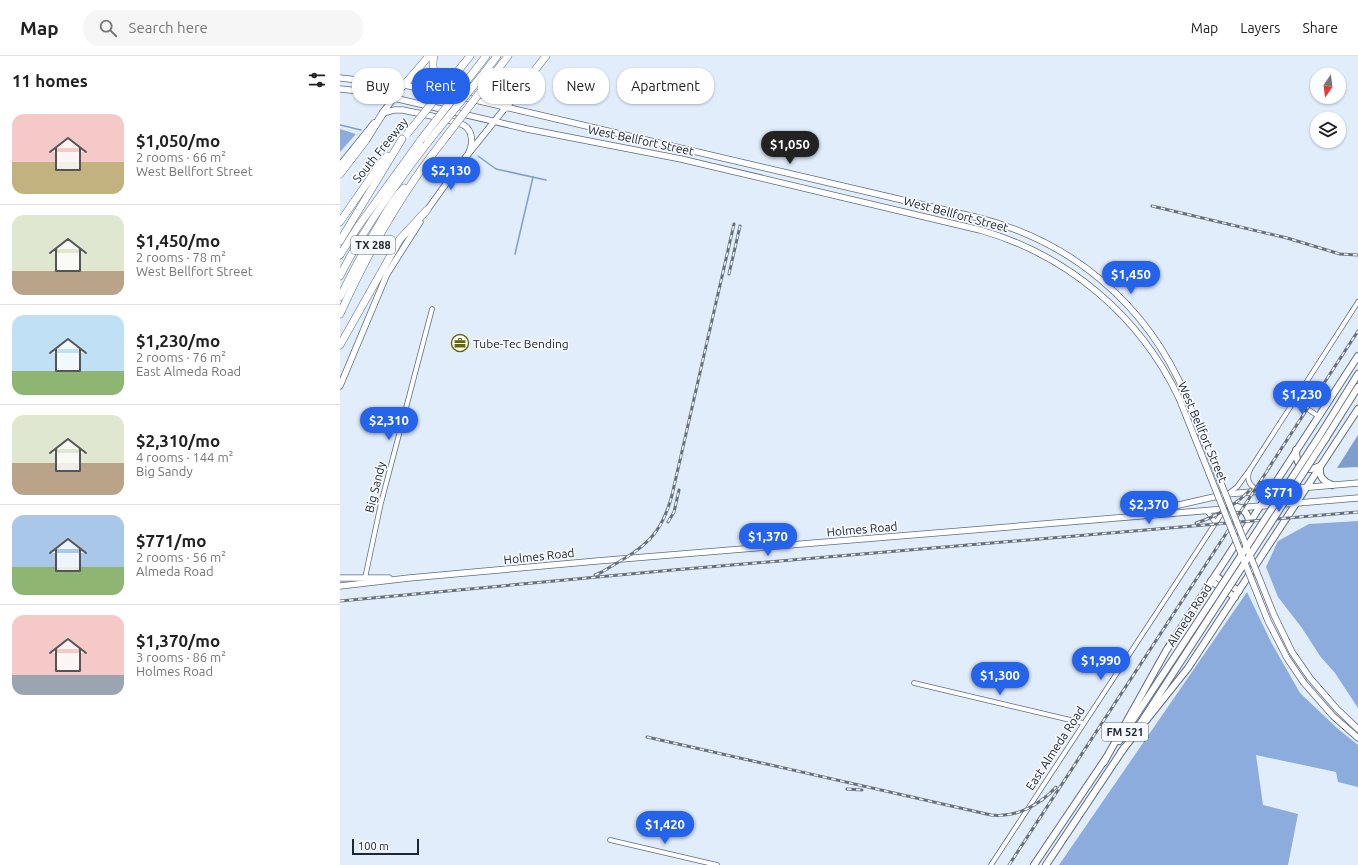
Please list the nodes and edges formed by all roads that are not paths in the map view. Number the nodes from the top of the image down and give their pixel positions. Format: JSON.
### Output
{"nodes":[{"id":1,"x":429,"y":56,"type":"edge"},
{"id":2,"x":434,"y":56,"type":"edge"},
{"id":3,"x":470,"y":56,"type":"edge"},
{"id":4,"x":486,"y":56,"type":"edge"},
{"id":5,"x":497,"y":56,"type":"edge"},
{"id":6,"x":508,"y":56,"type":"edge"},
{"id":7,"x":546,"y":56,"type":"edge"},
{"id":8,"x":537,"y":68,"type":"edge"},
{"id":9,"x":340,"y":78,"type":"edge"},
{"id":10,"x":352,"y":79,"type":"edge"},
{"id":11,"x":404,"y":85,"type":"joint"},
{"id":12,"x":478,"y":88,"type":"edge"},
{"id":13,"x":340,"y":89,"type":"edge"},
{"id":14,"x":352,"y":90,"type":"edge"},
{"id":15,"x":404,"y":100,"type":"edge"},
{"id":16,"x":390,"y":104,"type":"edge"},
{"id":17,"x":508,"y":104,"type":"edge"},
{"id":18,"x":505,"y":108,"type":"junction"},
{"id":19,"x":383,"y":113,"type":"junction"},
{"id":20,"x":495,"y":121,"type":"junction"},
{"id":21,"x":606,"y":132,"type":"junction"},
{"id":22,"x":404,"y":136,"type":"junction"},
{"id":23,"x":603,"y":143,"type":"junction"},
{"id":24,"x":466,"y":157,"type":"junction"},
{"id":25,"x":340,"y":165,"type":"edge"},
{"id":26,"x":340,"y":174,"type":"edge"},
{"id":27,"x":413,"y":179,"type":"junction"},
{"id":28,"x":827,"y":182,"type":"junction"},
{"id":29,"x":823,"y":193,"type":"junction"},
{"id":30,"x":427,"y":210,"type":"junction"},
{"id":31,"x":340,"y":222,"type":"edge"},
{"id":32,"x":340,"y":241,"type":"edge"},
{"id":33,"x":340,"y":255,"type":"edge"},
{"id":34,"x":1068,"y":256,"type":"junction"},
{"id":35,"x":1062,"y":265,"type":"junction"},
{"id":36,"x":340,"y":276,"type":"edge"},
{"id":37,"x":340,"y":296,"type":"edge"},
{"id":38,"x":1358,"y":302,"type":"edge"},
{"id":39,"x":432,"y":309,"type":"dead end"},
{"id":40,"x":340,"y":314,"type":"edge"},
{"id":41,"x":340,"y":345,"type":"edge"},
{"id":42,"x":1358,"y":356,"type":"edge"},
{"id":43,"x":1358,"y":374,"type":"edge"},
{"id":44,"x":340,"y":386,"type":"edge"},
{"id":45,"x":1358,"y":387,"type":"edge"},
{"id":46,"x":1294,"y":400,"type":"junction"},
{"id":47,"x":1358,"y":409,"type":"edge"},
{"id":48,"x":1318,"y":416,"type":"junction"},
{"id":49,"x":1323,"y":436,"type":"junction"},
{"id":50,"x":1296,"y":449,"type":"junction"},
{"id":51,"x":1320,"y":466,"type":"junction"},
{"id":52,"x":1251,"y":468,"type":"junction"},
{"id":53,"x":1358,"y":483,"type":"edge"},
{"id":54,"x":1332,"y":485,"type":"junction"},
{"id":55,"x":1307,"y":487,"type":"junction"},
{"id":56,"x":1258,"y":490,"type":"junction"},
{"id":57,"x":1270,"y":490,"type":"junction"},
{"id":58,"x":1227,"y":494,"type":"junction"},
{"id":59,"x":1358,"y":498,"type":"edge"},
{"id":60,"x":1296,"y":503,"type":"junction"},
{"id":61,"x":1260,"y":506,"type":"junction"},
{"id":62,"x":1237,"y":507,"type":"junction"},
{"id":63,"x":1226,"y":508,"type":"junction"},
{"id":64,"x":1207,"y":511,"type":"junction"},
{"id":65,"x":1126,"y":517,"type":"junction"},
{"id":66,"x":1215,"y":522,"type":"junction"},
{"id":67,"x":1249,"y":524,"type":"junction"},
{"id":68,"x":340,"y":578,"type":"edge"},
{"id":69,"x":365,"y":578,"type":"junction"},
{"id":70,"x":409,"y":578,"type":"junction"},
{"id":71,"x":1213,"y":579,"type":"junction"},
{"id":72,"x":340,"y":586,"type":"edge"},
{"id":73,"x":1237,"y":594,"type":"junction"},
{"id":74,"x":914,"y":683,"type":"dead end"},
{"id":75,"x":1083,"y":723,"type":"junction"},
{"id":76,"x":1358,"y":728,"type":"edge"},
{"id":77,"x":1358,"y":738,"type":"edge"},
{"id":78,"x":1121,"y":752,"type":"junction"},
{"id":79,"x":1104,"y":762,"type":"junction"},
{"id":80,"x":610,"y":840,"type":"dead end"},
{"id":81,"x":717,"y":865,"type":"edge"},
{"id":82,"x":991,"y":865,"type":"edge"},
{"id":83,"x":1034,"y":865,"type":"edge"},
{"id":84,"x":1046,"y":865,"type":"edge"}],
"edges":[{"from":1,"to":11,"type":"highway"},
{"from":2,"to":12,"type":"highway"},
{"from":3,"to":22,"type":"highway","name":"South Freeway","number":"TX 288","bridge":true},
{"from":4,"to":33,"type":"highway","bridge":true},
{"from":5,"to":36,"type":"highway","bridge":true},
{"from":6,"to":27,"type":"highway","number":"TX 288","bridge":true},
{"from":7,"to":8,"type":"highway"},
{"from":9,"to":10,"type":"main road","name":"West Bellfort Street"},
{"from":11,"to":18,"type":"main road","name":"West Bellfort Street"},
{"from":13,"to":14,"type":"main road","name":"West Bellfort Street"},
{"from":15,"to":20,"type":"main road","name":"West Bellfort Street"},
{"from":16,"to":19,"type":"main road"},
{"from":17,"to":18,"type":"highway"},
{"from":18,"to":20,"type":"main road"},
{"from":18,"to":21,"type":"main road","name":"West Bellfort Street"},
{"from":19,"to":24,"type":"main road"},
{"from":19,"to":25,"type":"main road"},
{"from":19,"to":26,"type":"highway"},
{"from":20,"to":23,"type":"main road","name":"West Bellfort Street"},
{"from":20,"to":24,"type":"main road"},
{"from":21,"to":23,"type":"main road"},
{"from":21,"to":28,"type":"main road","name":"West Bellfort Street"},
{"from":22,"to":31,"type":"highway","name":"South Freeway","number":"TX 288"},
{"from":22,"to":32,"type":"highway"},
{"from":23,"to":29,"type":"main road","name":"West Bellfort Street"},
{"from":24,"to":30,"type":"main road"},
{"from":27,"to":37,"type":"highway"},
{"from":27,"to":40,"type":"highway","number":"TX 288"},
{"from":28,"to":29,"type":"main road"},
{"from":28,"to":34,"type":"main road","name":"West Bellfort Street"},
{"from":29,"to":35,"type":"main road","name":"West Bellfort Street"},
{"from":30,"to":41,"type":"highway"},
{"from":30,"to":44,"type":"main road"},
{"from":34,"to":35,"type":"main road"},
{"from":34,"to":76,"type":"main road","name":"West Bellfort Street","bridge":true},
{"from":35,"to":77,"type":"main road","name":"West Bellfort Street","bridge":true},
{"from":38,"to":46,"type":"street"},
{"from":39,"to":69,"type":"street","name":"Big Sandy"},
{"from":42,"to":48,"type":"main road"},
{"from":43,"to":49,"type":"main road","name":"Almeda Road","number":"FM 521"},
{"from":45,"to":49,"type":"main road","name":"Almeda Road","number":"FM 521"},
{"from":46,"to":48,"type":"street"},
{"from":46,"to":52,"type":"street"},
{"from":47,"to":51,"type":"main road"},
{"from":48,"to":50,"type":"main road"},
{"from":49,"to":78,"type":"main road","name":"Almeda Road","number":"FM 521","bridge":true},
{"from":49,"to":79,"type":"main road","name":"Almeda Road","number":"FM 521","bridge":true},
{"from":50,"to":51,"type":"main road"},
{"from":50,"to":57,"type":"main road"},
{"from":51,"to":54,"type":"main road"},
{"from":51,"to":55,"type":"main road"},
{"from":52,"to":56,"type":"street"},
{"from":52,"to":58,"type":"street"},
{"from":53,"to":54,"type":"main road","name":"Holmes Road"},
{"from":54,"to":55,"type":"main road","name":"Holmes Road"},
{"from":55,"to":57,"type":"main road","name":"Holmes Road"},
{"from":55,"to":60,"type":"main road"},
{"from":56,"to":57,"type":"main road","name":"Holmes Road"},
{"from":56,"to":58,"type":"main road","name":"Holmes Road"},
{"from":57,"to":61,"type":"main road"},
{"from":58,"to":65,"type":"main road","name":"Holmes Road"},
{"from":59,"to":60,"type":"main road","name":"Holmes Road"},
{"from":60,"to":61,"type":"main road","name":"Holmes Road"},
{"from":60,"to":73,"type":"main road"},
{"from":61,"to":62,"type":"main road","name":"Holmes Road"},
{"from":61,"to":67,"type":"main road"},
{"from":62,"to":63,"type":"main road","name":"Holmes Road"},
{"from":62,"to":67,"type":"main road"},
{"from":63,"to":64,"type":"main road","name":"Holmes Road"},
{"from":63,"to":66,"type":"street","name":"East Almeda Road"},
{"from":64,"to":65,"type":"main road","name":"Holmes Road"},
{"from":64,"to":66,"type":"street"},
{"from":65,"to":70,"type":"main road","name":"Holmes Road"},
{"from":66,"to":75,"type":"street","name":"East Almeda Road"},
{"from":67,"to":71,"type":"main road"},
{"from":68,"to":69,"type":"main road","name":"Holmes Road"},
{"from":69,"to":70,"type":"main road","name":"Holmes Road"},
{"from":70,"to":72,"type":"main road","name":"Holmes Road"},
{"from":71,"to":73,"type":"main road"},
{"from":71,"to":79,"type":"main road"},
{"from":73,"to":78,"type":"main road"},
{"from":74,"to":75,"type":"street"},
{"from":75,"to":82,"type":"street","name":"East Almeda Road"},
{"from":78,"to":84,"type":"main road","name":"Almeda Road","number":"FM 521"},
{"from":79,"to":83,"type":"main road","name":"Almeda Road","number":"FM 521"},
{"from":80,"to":81,"type":"street"}]}
